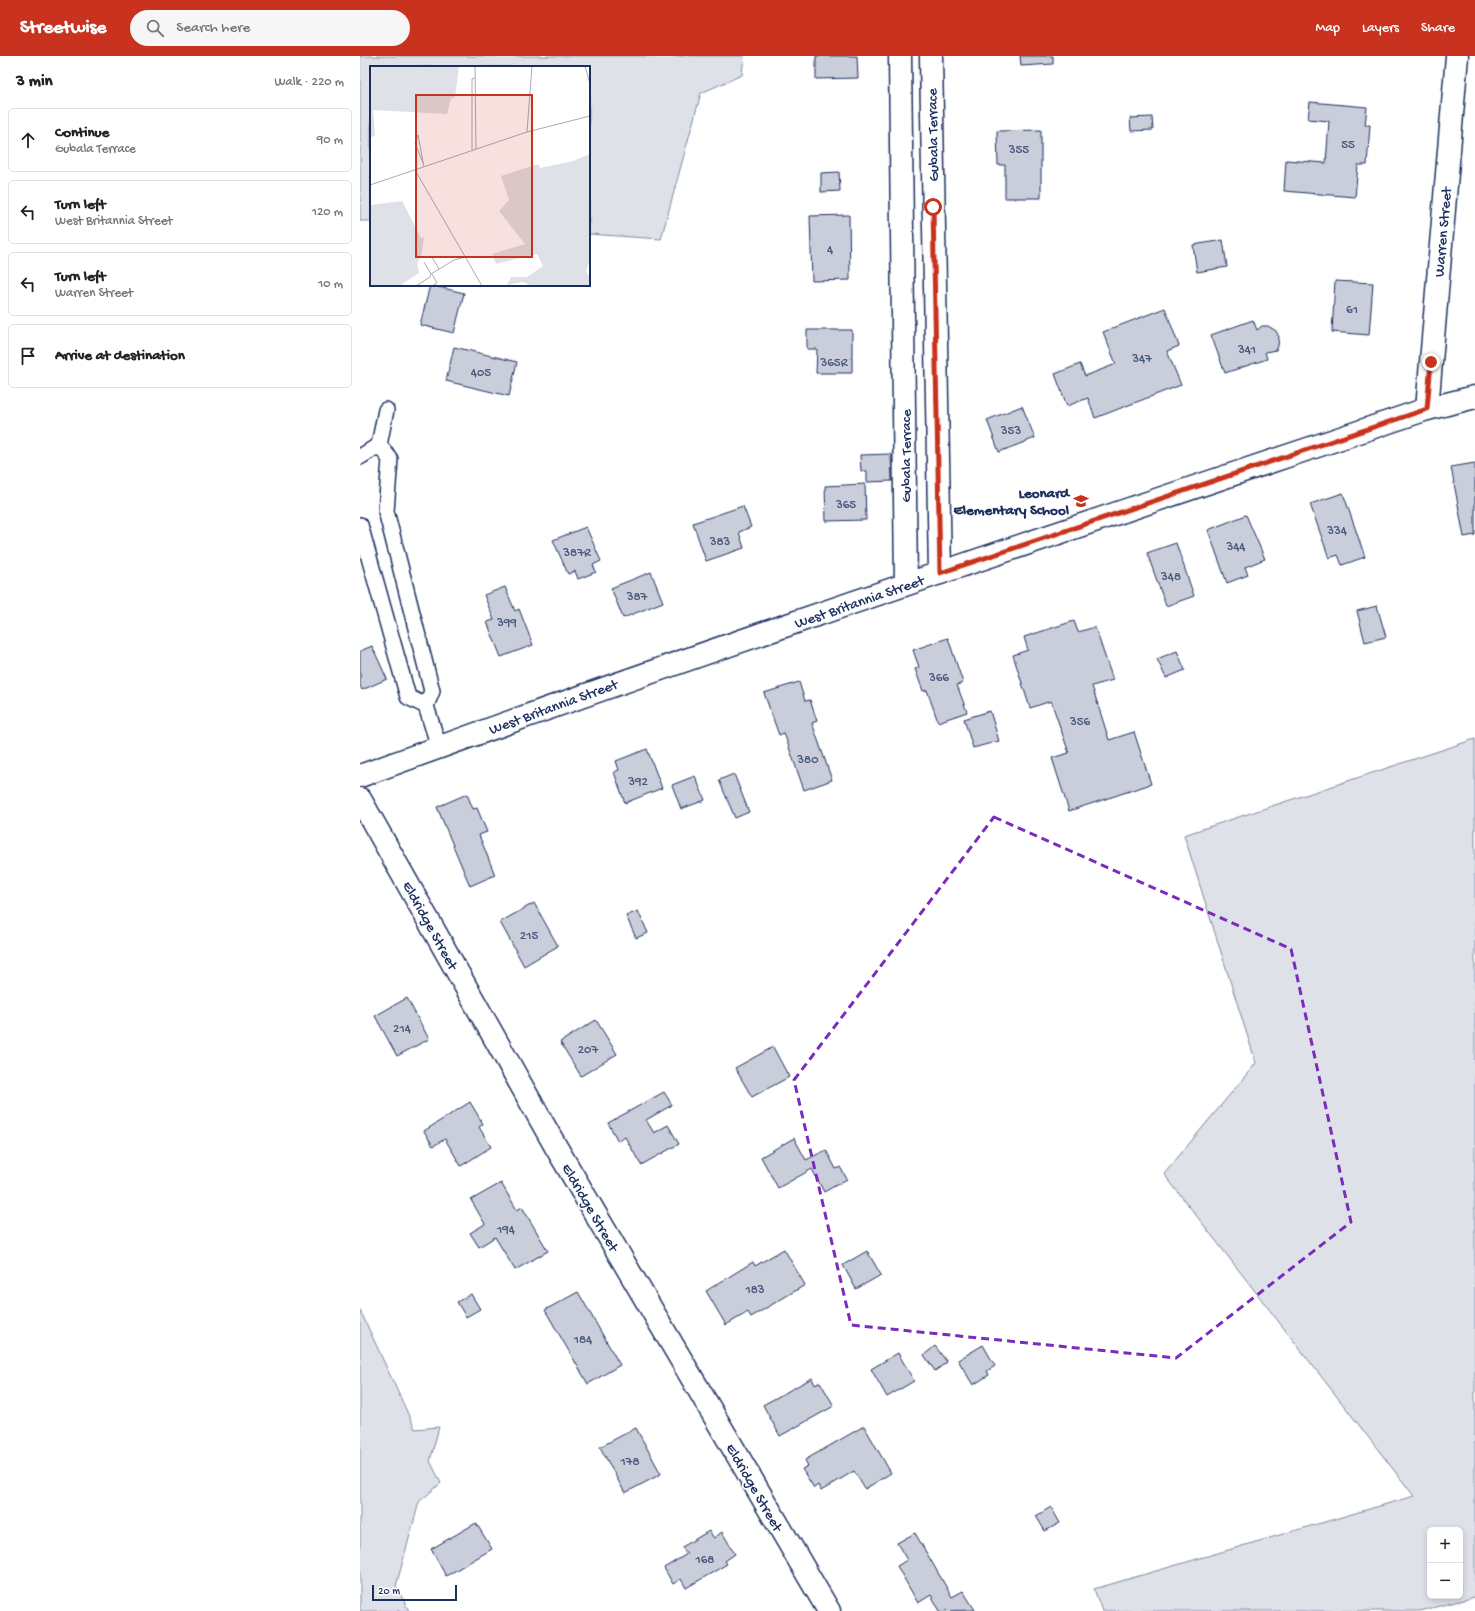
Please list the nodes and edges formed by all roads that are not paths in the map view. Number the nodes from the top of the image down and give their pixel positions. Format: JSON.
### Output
{"nodes":[{"id":1,"x":900,"y":56,"type":"edge"},
{"id":2,"x":931,"y":56,"type":"edge"},
{"id":3,"x":1457,"y":56,"type":"edge"},
{"id":4,"x":1475,"y":397,"type":"edge"},
{"id":5,"x":1427,"y":409,"type":"junction"},
{"id":6,"x":386,"y":410,"type":"dead end"},
{"id":7,"x":379,"y":445,"type":"junction"},
{"id":8,"x":360,"y":457,"type":"edge"},
{"id":9,"x":360,"y":525,"type":"edge"},
{"id":10,"x":940,"y":573,"type":"junction"},
{"id":11,"x":906,"y":584,"type":"junction"},
{"id":12,"x":426,"y":706,"type":"junction"},
{"id":13,"x":439,"y":747,"type":"junction"},
{"id":14,"x":360,"y":776,"type":"edge"},
{"id":15,"x":360,"y":799,"type":"edge"},
{"id":16,"x":829,"y":1611,"type":"edge"}],
"edges":[{"from":1,"to":11,"type":"street","name":"Gubala Terrace"},
{"from":2,"to":10,"type":"street","name":"Gubala Terrace"},
{"from":3,"to":5,"type":"street","name":"Warren Street"},
{"from":4,"to":5,"type":"street","name":"West Britannia Street"},
{"from":5,"to":10,"type":"street","name":"West Britannia Street"},
{"from":6,"to":7,"type":"lane"},
{"from":7,"to":8,"type":"lane"},
{"from":7,"to":12,"type":"lane"},
{"from":9,"to":12,"type":"lane"},
{"from":10,"to":11,"type":"street","name":"West Britannia Street"},
{"from":11,"to":13,"type":"street","name":"West Britannia Street"},
{"from":12,"to":13,"type":"lane"},
{"from":13,"to":14,"type":"street","name":"West Britannia Street"},
{"from":15,"to":16,"type":"street","name":"Eldridge Street"}]}
